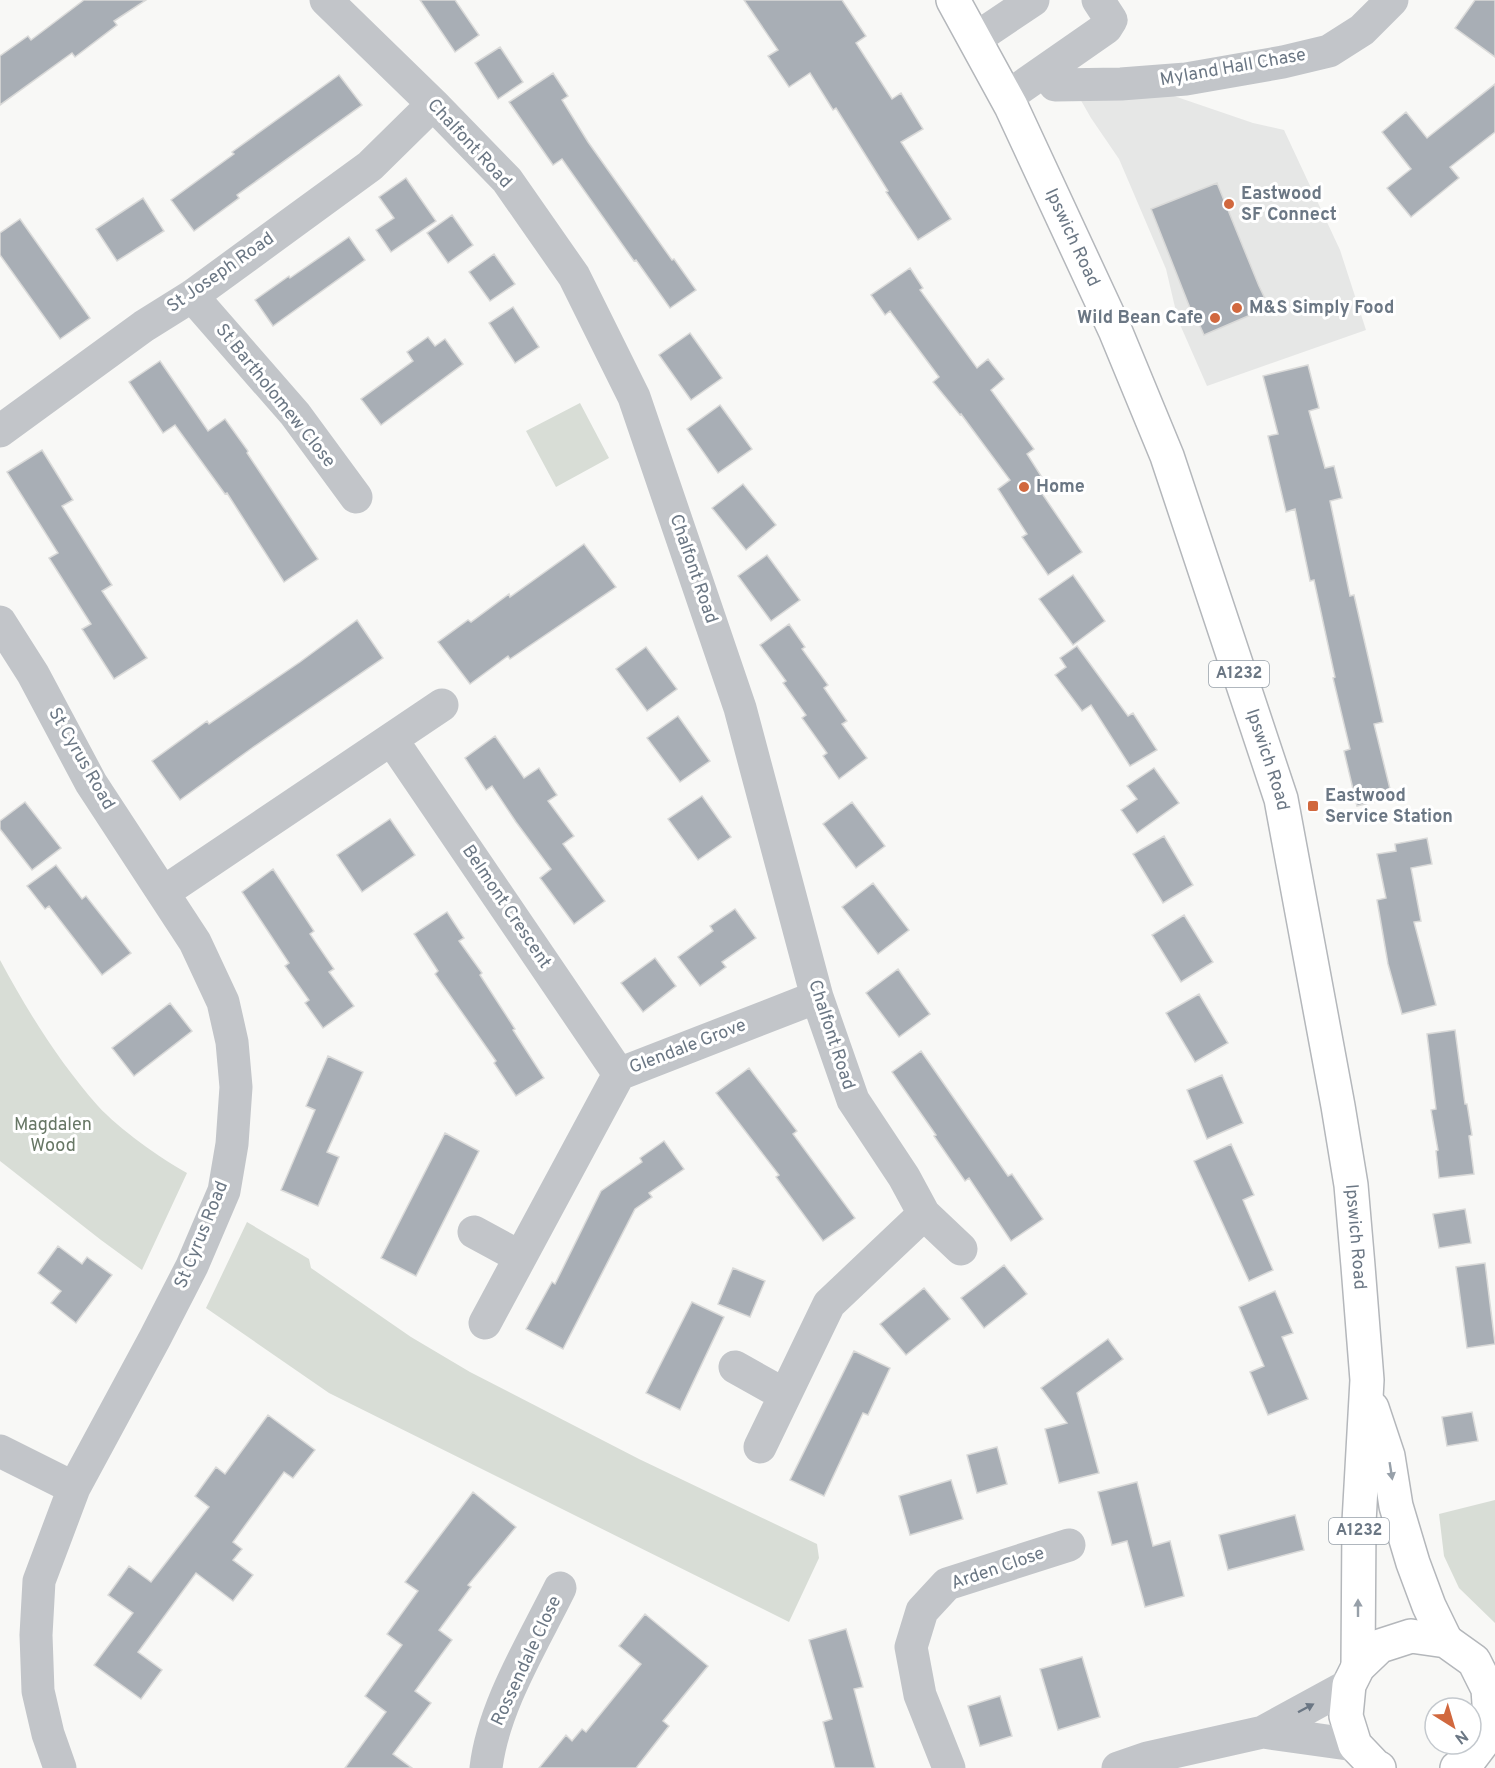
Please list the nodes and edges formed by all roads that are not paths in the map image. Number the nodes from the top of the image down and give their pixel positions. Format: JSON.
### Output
{"nodes":[{"id":1,"x":326,"y":0,"type":"edge"},
{"id":2,"x":952,"y":0,"type":"edge"},
{"id":3,"x":1033,"y":0,"type":"edge"},
{"id":4,"x":1098,"y":0,"type":"edge"},
{"id":5,"x":1392,"y":0,"type":"edge"},
{"id":6,"x":975,"y":39,"type":"junction"},
{"id":7,"x":1055,"y":85,"type":"dead end"},
{"id":8,"x":1007,"y":97,"type":"junction"},
{"id":9,"x":432,"y":104,"type":"junction"},
{"id":10,"x":192,"y":296,"type":"junction"},
{"id":11,"x":0,"y":431,"type":"edge"},
{"id":12,"x":356,"y":497,"type":"dead end"},
{"id":13,"x":0,"y":622,"type":"edge"},
{"id":14,"x":441,"y":705,"type":"dead end"},
{"id":15,"x":392,"y":740,"type":"junction"},
{"id":16,"x":164,"y":891,"type":"junction"},
{"id":17,"x":817,"y":997,"type":"junction"},
{"id":18,"x":619,"y":1074,"type":"junction"},
{"id":19,"x":924,"y":1214,"type":"junction"},
{"id":20,"x":474,"y":1232,"type":"dead end"},
{"id":21,"x":961,"y":1249,"type":"dead end"},
{"id":22,"x":520,"y":1257,"type":"junction"},
{"id":23,"x":485,"y":1323,"type":"dead end"},
{"id":24,"x":735,"y":1367,"type":"dead end"},
{"id":25,"x":785,"y":1395,"type":"junction"},
{"id":26,"x":1367,"y":1395,"type":"junction"},
{"id":27,"x":760,"y":1447,"type":"dead end"},
{"id":28,"x":0,"y":1451,"type":"edge"},
{"id":29,"x":74,"y":1488,"type":"junction"},
{"id":30,"x":1069,"y":1545,"type":"dead end"},
{"id":31,"x":560,"y":1588,"type":"dead end"},
{"id":32,"x":1446,"y":1641,"type":"junction"},
{"id":33,"x":1485,"y":1666,"type":"edge"},
{"id":34,"x":1354,"y":1676,"type":"junction"},
{"id":35,"x":1263,"y":1732,"type":"junction"},
{"id":36,"x":1483,"y":1736,"type":"edge"},
{"id":37,"x":1371,"y":1762,"type":"edge"},
{"id":38,"x":60,"y":1768,"type":"edge"},
{"id":39,"x":486,"y":1768,"type":"edge"},
{"id":40,"x":949,"y":1768,"type":"edge"},
{"id":41,"x":1118,"y":1768,"type":"edge"}],
"edges":[{"from":1,"to":9,"type":"street","name":"Chalfont Road"},
{"from":2,"to":6,"type":"main road","name":"Ipswich Road","number":"A1232"},
{"from":3,"to":6,"type":"street"},
{"from":4,"to":8,"type":"street"},
{"from":5,"to":7,"type":"street","name":"Myland Hall Chase"},
{"from":6,"to":8,"type":"main road","name":"Ipswich Road","number":"A1232"},
{"from":8,"to":26,"type":"main road","name":"Ipswich Road","number":"A1232"},
{"from":9,"to":10,"type":"street","name":"St Joseph Road"},
{"from":9,"to":17,"type":"street","name":"Chalfont Road"},
{"from":10,"to":11,"type":"street","name":"St Joseph Road"},
{"from":10,"to":12,"type":"street","name":"St Bartholomew Close"},
{"from":13,"to":16,"type":"street","name":"St Cyrus Road"},
{"from":14,"to":15,"type":"street"},
{"from":15,"to":16,"type":"street"},
{"from":15,"to":18,"type":"street","name":"Belmont Crescent"},
{"from":16,"to":29,"type":"street","name":"St Cyrus Road"},
{"from":17,"to":18,"type":"street","name":"Glendale Grove"},
{"from":17,"to":19,"type":"street","name":"Chalfont Road"},
{"from":18,"to":22,"type":"street","name":"Glendale Grove"},
{"from":19,"to":21,"type":"street","name":"Chalfont Road"},
{"from":19,"to":25,"type":"street"},
{"from":20,"to":22,"type":"street"},
{"from":22,"to":23,"type":"street","name":"Glendale Grove"},
{"from":24,"to":25,"type":"street"},
{"from":25,"to":27,"type":"street"},
{"from":26,"to":32,"type":"main road","name":"Ipswich Road","number":"A1232","one_way":true},
{"from":34,"to":26,"type":"main road","name":"Ipswich Road","number":"A1232","one_way":true},
{"from":28,"to":29,"type":"street"},
{"from":29,"to":38,"type":"street","name":"St Cyrus Road"},
{"from":30,"to":40,"type":"street","name":"Arden Close"},
{"from":31,"to":39,"type":"street","name":"Rossendale Close"},
{"from":32,"to":33,"type":"main road","number":"A1232"},
{"from":32,"to":34,"type":"main road","number":"A1232"},
{"from":33,"to":36,"type":"main road","number":"A1232"},
{"from":35,"to":34,"type":"street","one_way":true},
{"from":34,"to":37,"type":"main road","number":"A1232"},
{"from":35,"to":37,"type":"street"},
{"from":35,"to":41,"type":"street"}]}
